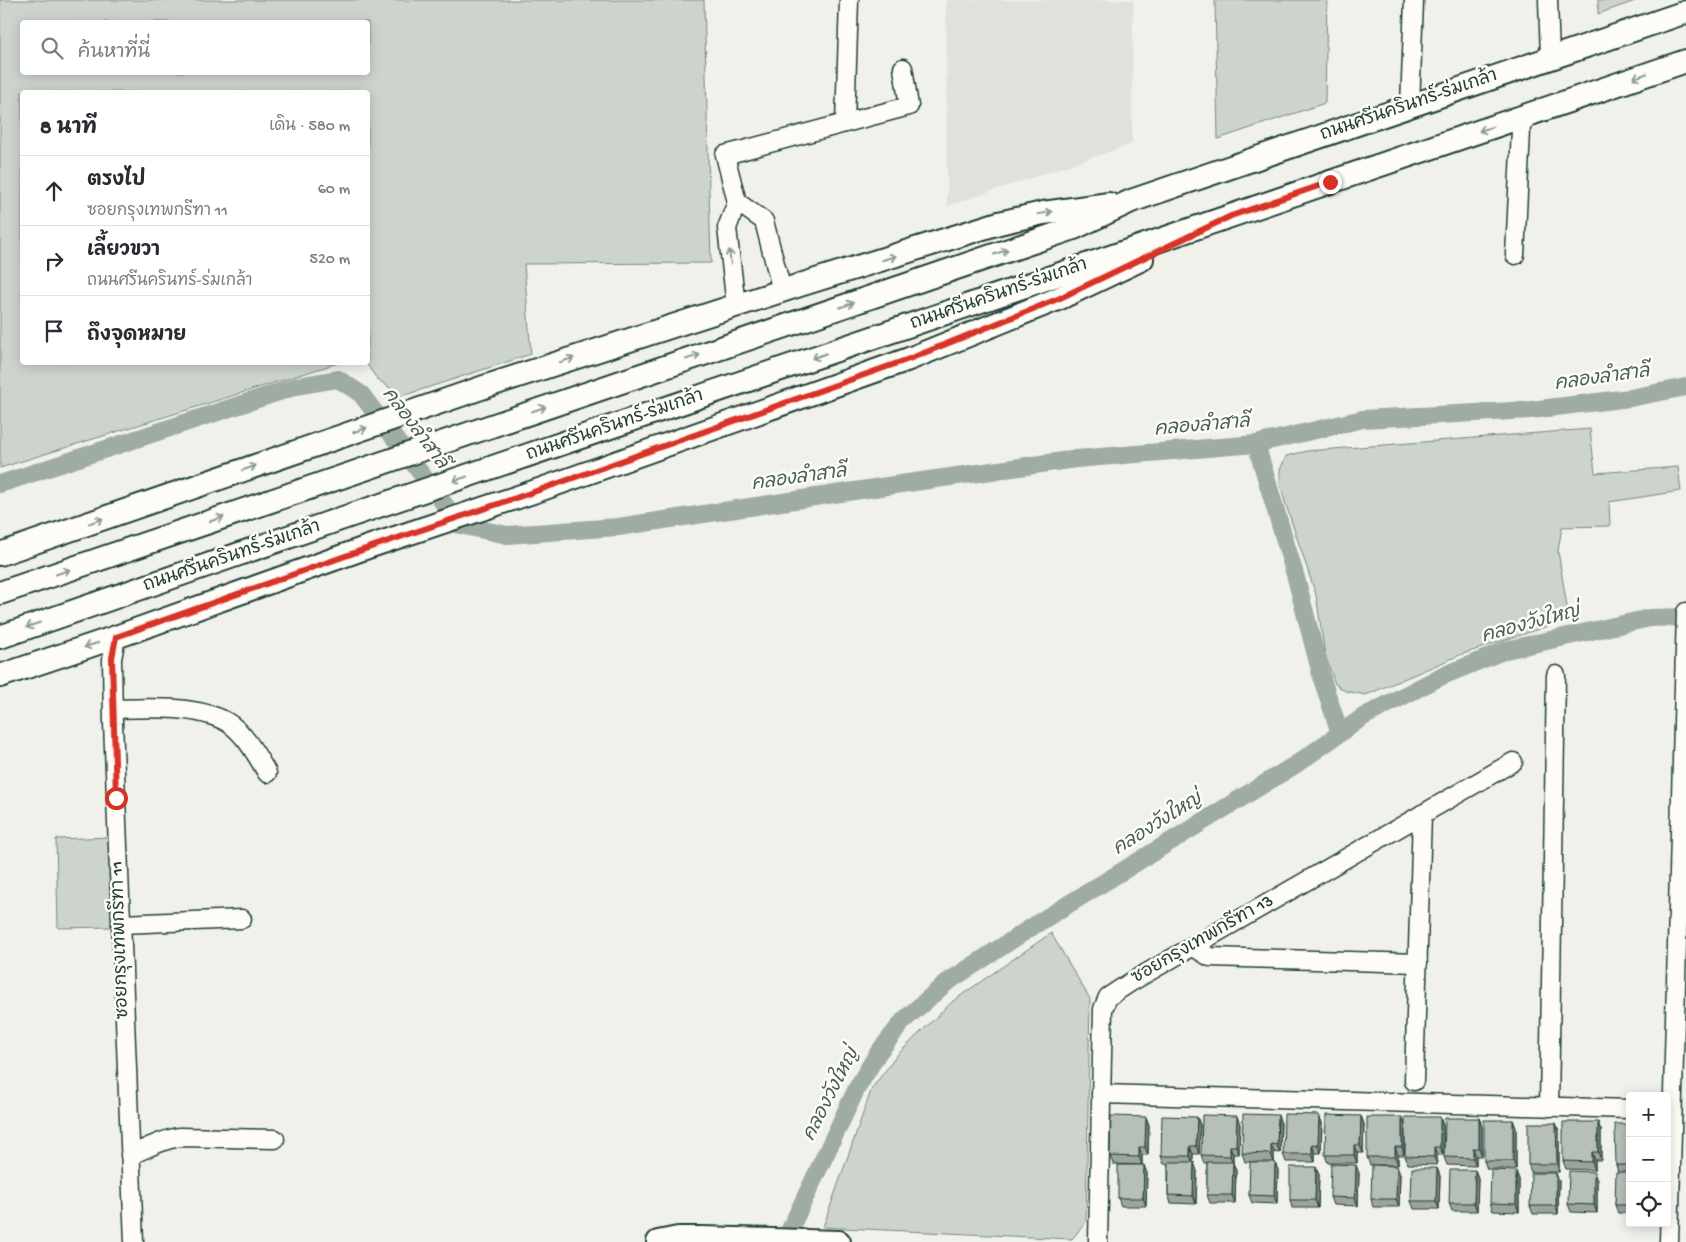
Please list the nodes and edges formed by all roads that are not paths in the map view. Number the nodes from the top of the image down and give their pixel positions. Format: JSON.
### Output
{"nodes":[{"id":1,"x":849,"y":0,"type":"edge"},
{"id":2,"x":1414,"y":0,"type":"edge"},
{"id":3,"x":1548,"y":0,"type":"edge"},
{"id":4,"x":1686,"y":12,"type":"edge"},
{"id":5,"x":1550,"y":58,"type":"junction"},
{"id":6,"x":1686,"y":61,"type":"edge"},
{"id":7,"x":903,"y":68,"type":"dead end"},
{"id":8,"x":1410,"y":106,"type":"junction"},
{"id":9,"x":1527,"y":115,"type":"junction"},
{"id":10,"x":846,"y":123,"type":"junction"},
{"id":11,"x":1131,"y":200,"type":"junction"},
{"id":12,"x":737,"y":202,"type":"junction"},
{"id":13,"x":1231,"y":216,"type":"junction"},
{"id":14,"x":1515,"y":255,"type":"dead end"},
{"id":15,"x":782,"y":291,"type":"junction"},
{"id":16,"x":736,"y":306,"type":"junction"},
{"id":17,"x":0,"y":554,"type":"edge"},
{"id":18,"x":0,"y":593,"type":"edge"},
{"id":19,"x":1686,"y":612,"type":"edge"},
{"id":20,"x":0,"y":637,"type":"edge"},
{"id":21,"x":116,"y":637,"type":"junction"},
{"id":22,"x":1556,"y":675,"type":"dead end"},
{"id":23,"x":0,"y":676,"type":"edge"},
{"id":24,"x":113,"y":709,"type":"junction"},
{"id":25,"x":1513,"y":762,"type":"dead end"},
{"id":26,"x":1684,"y":769,"type":"edge"},
{"id":27,"x":268,"y":773,"type":"dead end"},
{"id":28,"x":1422,"y":814,"type":"junction"},
{"id":29,"x":242,"y":919,"type":"dead end"},
{"id":30,"x":121,"y":924,"type":"junction"},
{"id":31,"x":1192,"y":946,"type":"junction"},
{"id":32,"x":1418,"y":963,"type":"junction"},
{"id":33,"x":1681,"y":1003,"type":"edge"},
{"id":34,"x":1414,"y":1081,"type":"dead end"},
{"id":35,"x":1101,"y":1094,"type":"junction"},
{"id":36,"x":1549,"y":1107,"type":"junction"},
{"id":37,"x":1626,"y":1109,"type":"edge"},
{"id":38,"x":1674,"y":1118,"type":"edge"},
{"id":39,"x":275,"y":1139,"type":"dead end"},
{"id":40,"x":130,"y":1155,"type":"junction"},
{"id":41,"x":134,"y":1242,"type":"edge"},
{"id":42,"x":658,"y":1242,"type":"edge"},
{"id":43,"x":839,"y":1242,"type":"edge"},
{"id":44,"x":1098,"y":1242,"type":"edge"},
{"id":45,"x":1669,"y":1242,"type":"edge"}],
"edges":[{"from":1,"to":10,"type":"street"},
{"from":2,"to":8,"type":"street"},
{"from":3,"to":5,"type":"street"},
{"from":4,"to":5,"type":"main road","name":"ถนนศรีนครินทร์-ร่มเกล้า"},
{"from":5,"to":8,"type":"main road","name":"ถนนศรีนครินทร์-ร่มเกล้า"},
{"from":6,"to":9,"type":"main road","name":"ถนนศรีนครินทร์-ร่มเกล้า","one_way":true},
{"from":7,"to":10,"type":"street"},
{"from":8,"to":11,"type":"main road","name":"ถนนศรีนครินทร์-ร่มเกล้า"},
{"from":9,"to":13,"type":"main road","name":"ถนนศรีนครินทร์-ร่มเกล้า","one_way":true},
{"from":9,"to":14,"type":"street"},
{"from":10,"to":12,"type":"street"},
{"from":15,"to":11,"type":"main road","name":"ถนนศรีนครินทร์-ร่มเกล้า","one_way":true},
{"from":18,"to":11,"type":"main road","name":"ถนนศรีนครินทร์-ร่มเกล้า","one_way":true},
{"from":12,"to":15,"type":"street"},
{"from":16,"to":12,"type":"street","one_way":true},
{"from":13,"to":20,"type":"main road","name":"ถนนศรีนครินทร์-ร่มเกล้า","one_way":true},
{"from":13,"to":21,"type":"main road","name":"ถนนศรีนครินทร์-ร่มเกล้า"},
{"from":15,"to":16,"type":"main road","name":"ถนนศรีนครินทร์-ร่มเกล้า"},
{"from":17,"to":16,"type":"main road","name":"ถนนศรีนครินทร์-ร่มเกล้า","one_way":true},
{"from":19,"to":26,"type":"street"},
{"from":21,"to":23,"type":"main road","name":"ถนนศรีนครินทร์-ร่มเกล้า","one_way":true},
{"from":21,"to":24,"type":"street","name":"ซอยกรุงเทพกรีฑา 11"},
{"from":22,"to":36,"type":"street"},
{"from":24,"to":27,"type":"street"},
{"from":24,"to":30,"type":"street","name":"ซอยกรุงเทพกรีฑา 11"},
{"from":25,"to":28,"type":"street","name":"ซอยกรุงเทพกรีฑา 13"},
{"from":26,"to":33,"type":"street"},
{"from":28,"to":31,"type":"street","name":"ซอยกรุงเทพกรีฑา 13"},
{"from":28,"to":32,"type":"street"},
{"from":29,"to":30,"type":"street"},
{"from":30,"to":40,"type":"street","name":"ซอยกรุงเทพกรีฑา 11"},
{"from":31,"to":32,"type":"street"},
{"from":31,"to":35,"type":"street","name":"ซอยกรุงเทพกรีฑา 13"},
{"from":32,"to":34,"type":"street"},
{"from":33,"to":38,"type":"street"},
{"from":35,"to":36,"type":"street"},
{"from":35,"to":44,"type":"street","name":"ซอยกรุงเทพกรีฑา 13"},
{"from":36,"to":37,"type":"street"},
{"from":38,"to":45,"type":"street"},
{"from":39,"to":40,"type":"street"},
{"from":40,"to":41,"type":"street","name":"ซอยกรุงเทพกรีฑา 11"},
{"from":42,"to":43,"type":"main road"}]}
